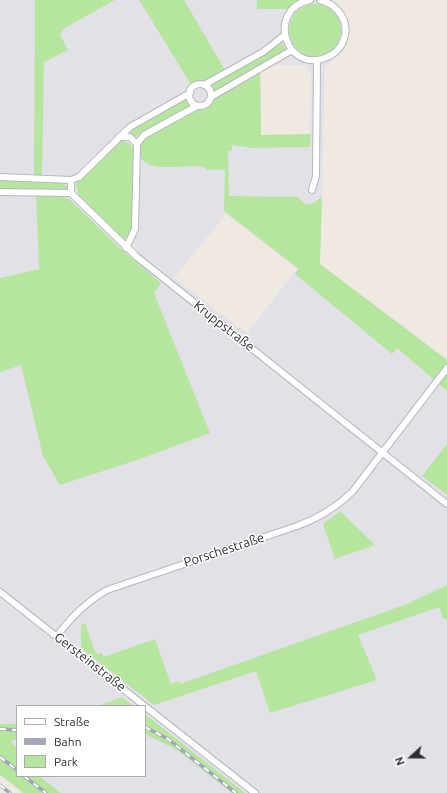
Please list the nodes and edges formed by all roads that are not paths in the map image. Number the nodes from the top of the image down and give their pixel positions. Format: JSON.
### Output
{"nodes":[{"id":1,"x":308,"y":0,"type":"edge"},
{"id":2,"x":321,"y":0,"type":"edge"},
{"id":3,"x":285,"y":35,"type":"junction"},
{"id":4,"x":292,"y":50,"type":"junction"},
{"id":5,"x":317,"y":60,"type":"junction"},
{"id":6,"x":204,"y":85,"type":"junction"},
{"id":7,"x":190,"y":93,"type":"junction"},
{"id":8,"x":211,"y":97,"type":"junction"},
{"id":9,"x":197,"y":106,"type":"junction"},
{"id":10,"x":119,"y":137,"type":"junction"},
{"id":11,"x":137,"y":144,"type":"junction"},
{"id":12,"x":0,"y":177,"type":"edge"},
{"id":13,"x":71,"y":180,"type":"junction"},
{"id":14,"x":312,"y":190,"type":"dead end"},
{"id":15,"x":0,"y":192,"type":"edge"},
{"id":16,"x":72,"y":193,"type":"junction"},
{"id":17,"x":126,"y":248,"type":"junction"},
{"id":18,"x":447,"y":368,"type":"edge"},
{"id":19,"x":382,"y":453,"type":"junction"},
{"id":20,"x":447,"y":504,"type":"edge"},
{"id":21,"x":0,"y":592,"type":"edge"},
{"id":22,"x":57,"y":636,"type":"junction"},
{"id":23,"x":144,"y":705,"type":"edge"},
{"id":24,"x":146,"y":707,"type":"edge"},
{"id":25,"x":255,"y":793,"type":"edge"}],
"edges":[{"from":1,"to":3,"type":"street"},
{"from":2,"to":5,"type":"street"},
{"from":3,"to":4,"type":"street"},
{"from":3,"to":6,"type":"street"},
{"from":4,"to":5,"type":"street"},
{"from":4,"to":8,"type":"street"},
{"from":5,"to":14,"type":"street"},
{"from":6,"to":7,"type":"street"},
{"from":6,"to":8,"type":"street"},
{"from":7,"to":9,"type":"street"},
{"from":7,"to":10,"type":"street"},
{"from":8,"to":9,"type":"street"},
{"from":9,"to":11,"type":"street"},
{"from":10,"to":11,"type":"street"},
{"from":10,"to":13,"type":"street"},
{"from":11,"to":17,"type":"street"},
{"from":12,"to":13,"type":"street"},
{"from":13,"to":16,"type":"street"},
{"from":15,"to":16,"type":"street"},
{"from":16,"to":17,"type":"street","name":"Kruppstraße"},
{"from":17,"to":19,"type":"street","name":"Kruppstraße"},
{"from":18,"to":19,"type":"street"},
{"from":19,"to":20,"type":"street","name":"Kruppstraße"},
{"from":19,"to":22,"type":"street","name":"Porschestraße"},
{"from":21,"to":22,"type":"street","name":"Gersteinstraße"},
{"from":22,"to":23,"type":"street","name":"Gersteinstraße"},
{"from":24,"to":25,"type":"street","name":"Gersteinstraße"}]}
